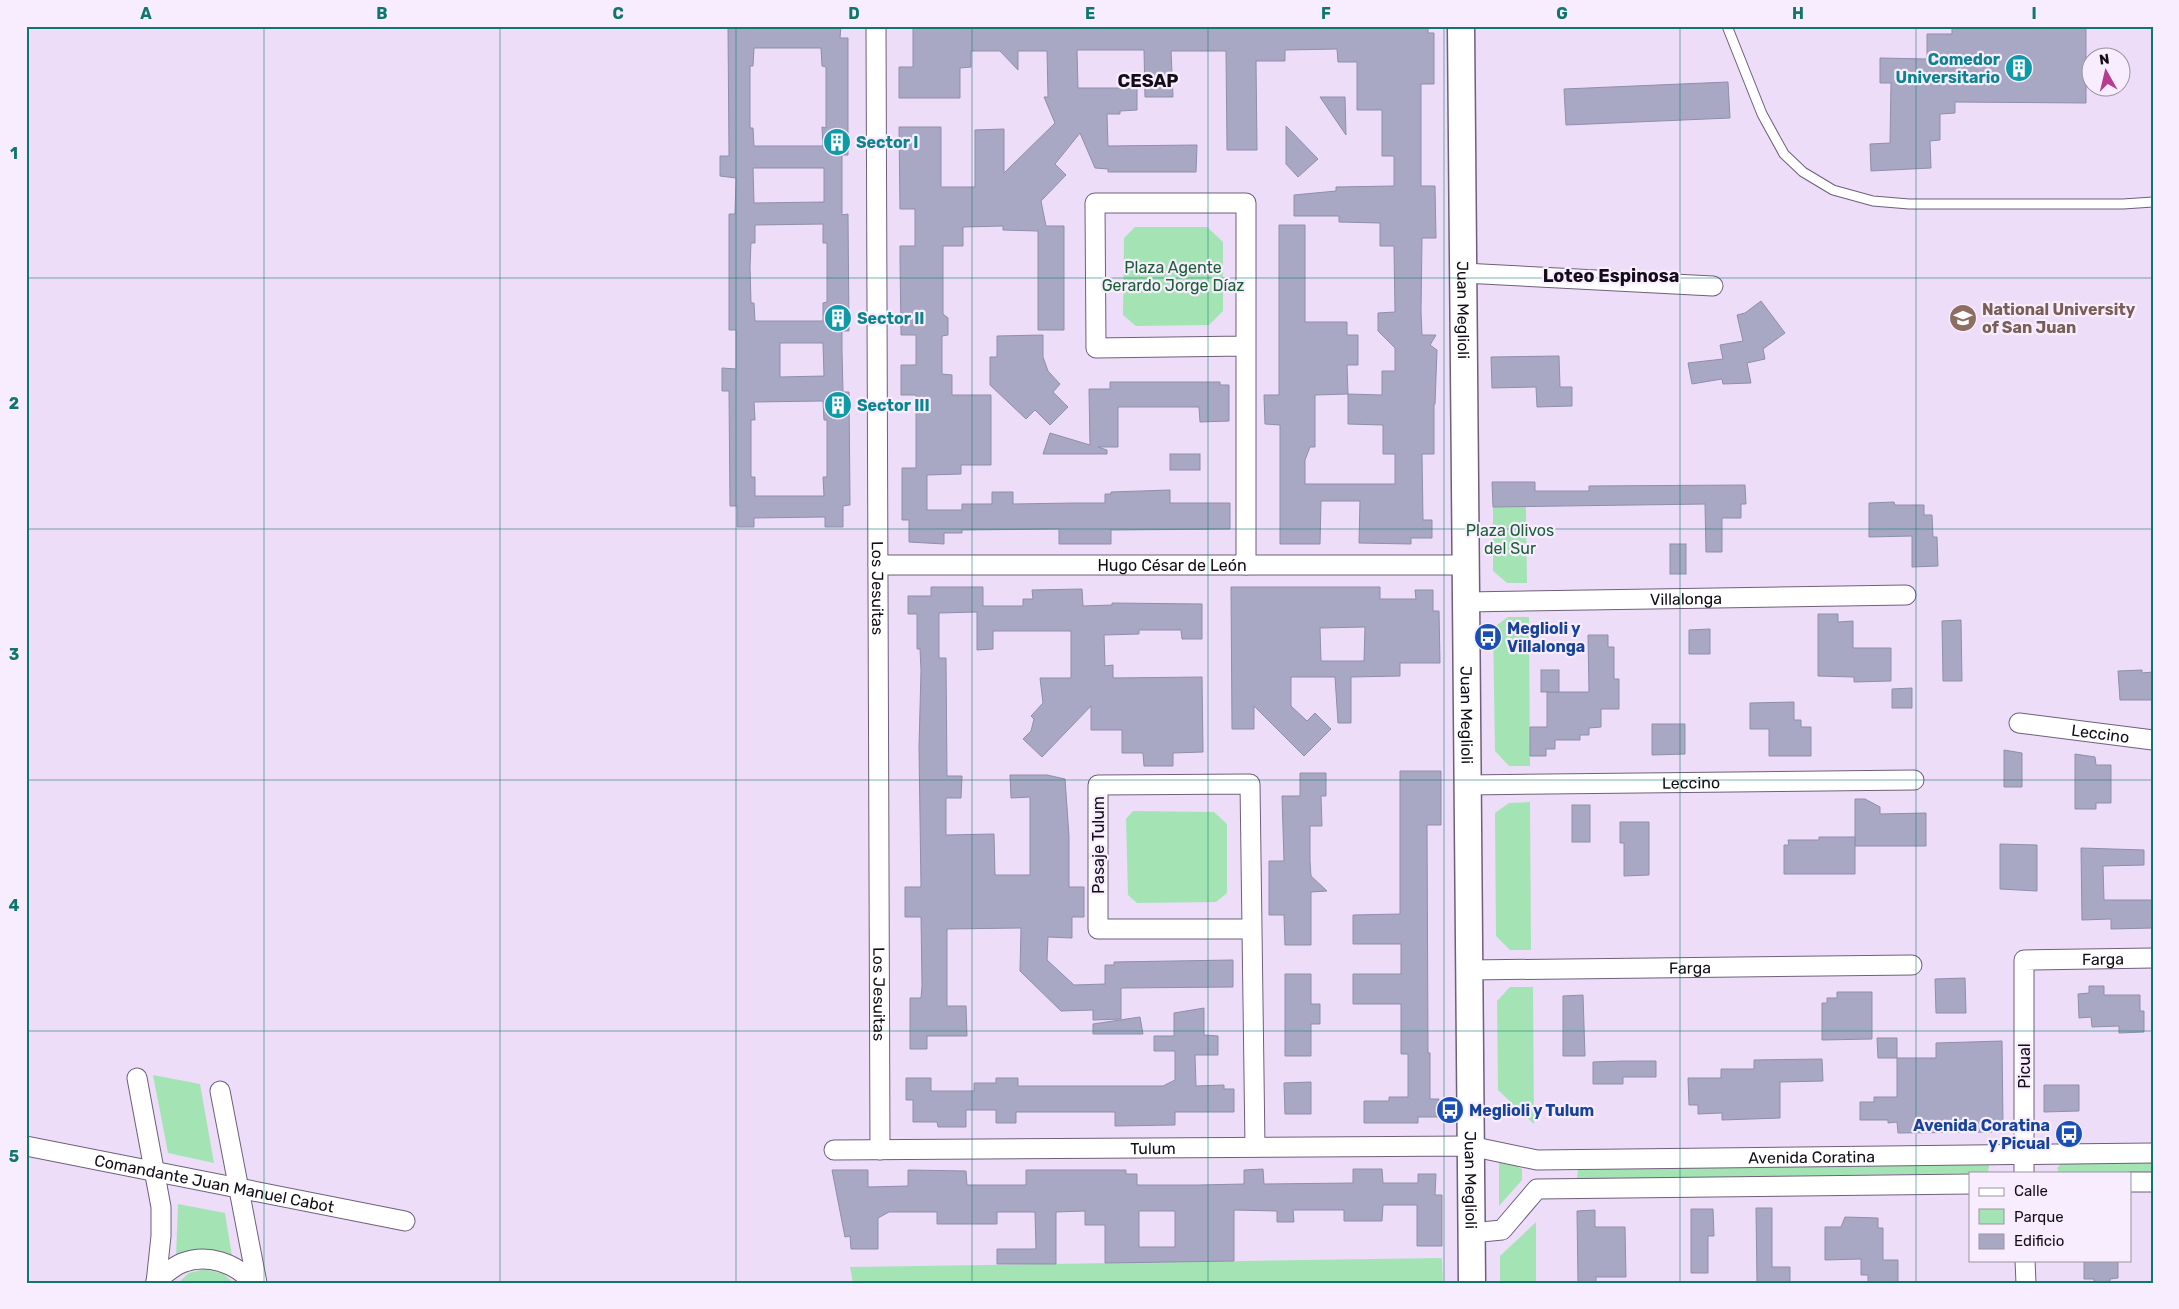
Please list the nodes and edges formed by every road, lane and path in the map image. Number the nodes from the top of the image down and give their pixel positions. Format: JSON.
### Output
{"nodes":[{"id":1,"x":876,"y":26,"type":"edge"},
{"id":2,"x":1461,"y":26,"type":"edge"},
{"id":3,"x":1727,"y":26,"type":"edge"},
{"id":4,"x":2153,"y":202,"type":"edge"},
{"id":5,"x":1463,"y":273,"type":"junction"},
{"id":6,"x":1713,"y":286,"type":"dead end"},
{"id":7,"x":1246,"y":346,"type":"junction"},
{"id":8,"x":1246,"y":565,"type":"junction"},
{"id":9,"x":1466,"y":565,"type":"junction"},
{"id":10,"x":878,"y":566,"type":"junction"},
{"id":11,"x":1906,"y":595,"type":"dead end"},
{"id":12,"x":1466,"y":602,"type":"junction"},
{"id":13,"x":2019,"y":723,"type":"dead end"},
{"id":14,"x":2153,"y":740,"type":"edge"},
{"id":15,"x":1914,"y":780,"type":"dead end"},
{"id":16,"x":1467,"y":784,"type":"junction"},
{"id":17,"x":1251,"y":929,"type":"junction"},
{"id":18,"x":2153,"y":958,"type":"edge"},
{"id":19,"x":2024,"y":960,"type":"joint"},
{"id":20,"x":1912,"y":965,"type":"dead end"},
{"id":21,"x":1469,"y":970,"type":"junction"},
{"id":22,"x":136,"y":1078,"type":"dead end"},
{"id":23,"x":220,"y":1091,"type":"dead end"},
{"id":24,"x":26,"y":1146,"type":"edge"},
{"id":25,"x":1470,"y":1146,"type":"junction"},
{"id":26,"x":1255,"y":1147,"type":"junction"},
{"id":27,"x":834,"y":1150,"type":"dead end"},
{"id":28,"x":880,"y":1150,"type":"junction"},
{"id":29,"x":2153,"y":1153,"type":"edge"},
{"id":30,"x":1537,"y":1160,"type":"junction"},
{"id":31,"x":2024,"y":1164,"type":"edge"},
{"id":32,"x":154,"y":1171,"type":"junction"},
{"id":33,"x":2132,"y":1182,"type":"edge"},
{"id":34,"x":2153,"y":1182,"type":"edge"},
{"id":35,"x":1969,"y":1184,"type":"edge"},
{"id":36,"x":239,"y":1188,"type":"junction"},
{"id":37,"x":1537,"y":1189,"type":"junction"},
{"id":38,"x":405,"y":1221,"type":"dead end"},
{"id":39,"x":1471,"y":1232,"type":"junction"},
{"id":40,"x":2025,"y":1262,"type":"edge"},
{"id":41,"x":156,"y":1282,"type":"edge"},
{"id":42,"x":253,"y":1283,"type":"edge"},
{"id":43,"x":257,"y":1283,"type":"edge"},
{"id":44,"x":1472,"y":1283,"type":"edge"},
{"id":45,"x":2026,"y":1283,"type":"edge"}],
"edges":[{"from":1,"to":10,"type":"street","name":"Los Jesuitas"},
{"from":2,"to":5,"type":"main road","name":"Juan Meglioli"},
{"from":3,"to":4,"type":"lane"},
{"from":5,"to":6,"type":"street"},
{"from":5,"to":9,"type":"main road","name":"Juan Meglioli"},
{"from":7,"to":7,"type":"street"},
{"from":7,"to":8,"type":"street"},
{"from":8,"to":9,"type":"street","name":"Hugo César de León"},
{"from":8,"to":10,"type":"street","name":"Hugo César de León"},
{"from":9,"to":12,"type":"main road","name":"Juan Meglioli"},
{"from":10,"to":28,"type":"street","name":"Los Jesuitas"},
{"from":11,"to":12,"type":"street","name":"Villalonga"},
{"from":12,"to":16,"type":"main road","name":"Juan Meglioli"},
{"from":13,"to":14,"type":"street","name":"Leccino"},
{"from":15,"to":16,"type":"street","name":"Leccino"},
{"from":16,"to":21,"type":"main road","name":"Juan Meglioli"},
{"from":17,"to":17,"type":"street","name":"Pasaje Tulum"},
{"from":17,"to":26,"type":"street","name":"Pasaje Tulum"},
{"from":18,"to":19,"type":"street","name":"Farga"},
{"from":19,"to":31,"type":"street","name":"Picual"},
{"from":20,"to":21,"type":"street","name":"Farga"},
{"from":21,"to":25,"type":"main road","name":"Juan Meglioli"},
{"from":22,"to":32,"type":"street"},
{"from":23,"to":36,"type":"street"},
{"from":24,"to":32,"type":"street","name":"Comandante Juan Manuel Cabot"},
{"from":25,"to":26,"type":"street","name":"Tulum"},
{"from":25,"to":30,"type":"street","name":"Avenida Coratina"},
{"from":25,"to":39,"type":"main road","name":"Juan Meglioli"},
{"from":26,"to":28,"type":"street","name":"Tulum"},
{"from":27,"to":28,"type":"street","name":"Tulum"},
{"from":29,"to":31,"type":"street","name":"Avenida Coratina"},
{"from":30,"to":31,"type":"street","name":"Avenida Coratina"},
{"from":30,"to":37,"type":"street"},
{"from":32,"to":36,"type":"street","name":"Comandante Juan Manuel Cabot"},
{"from":32,"to":41,"type":"street"},
{"from":33,"to":34,"type":"street"},
{"from":35,"to":37,"type":"street","name":"Avenida Coratina"},
{"from":36,"to":38,"type":"street","name":"Comandante Juan Manuel Cabot"},
{"from":36,"to":43,"type":"street"},
{"from":37,"to":39,"type":"street"},
{"from":39,"to":44,"type":"main road","name":"Juan Meglioli"},
{"from":40,"to":45,"type":"street"},
{"from":41,"to":42,"type":"street"}]}
